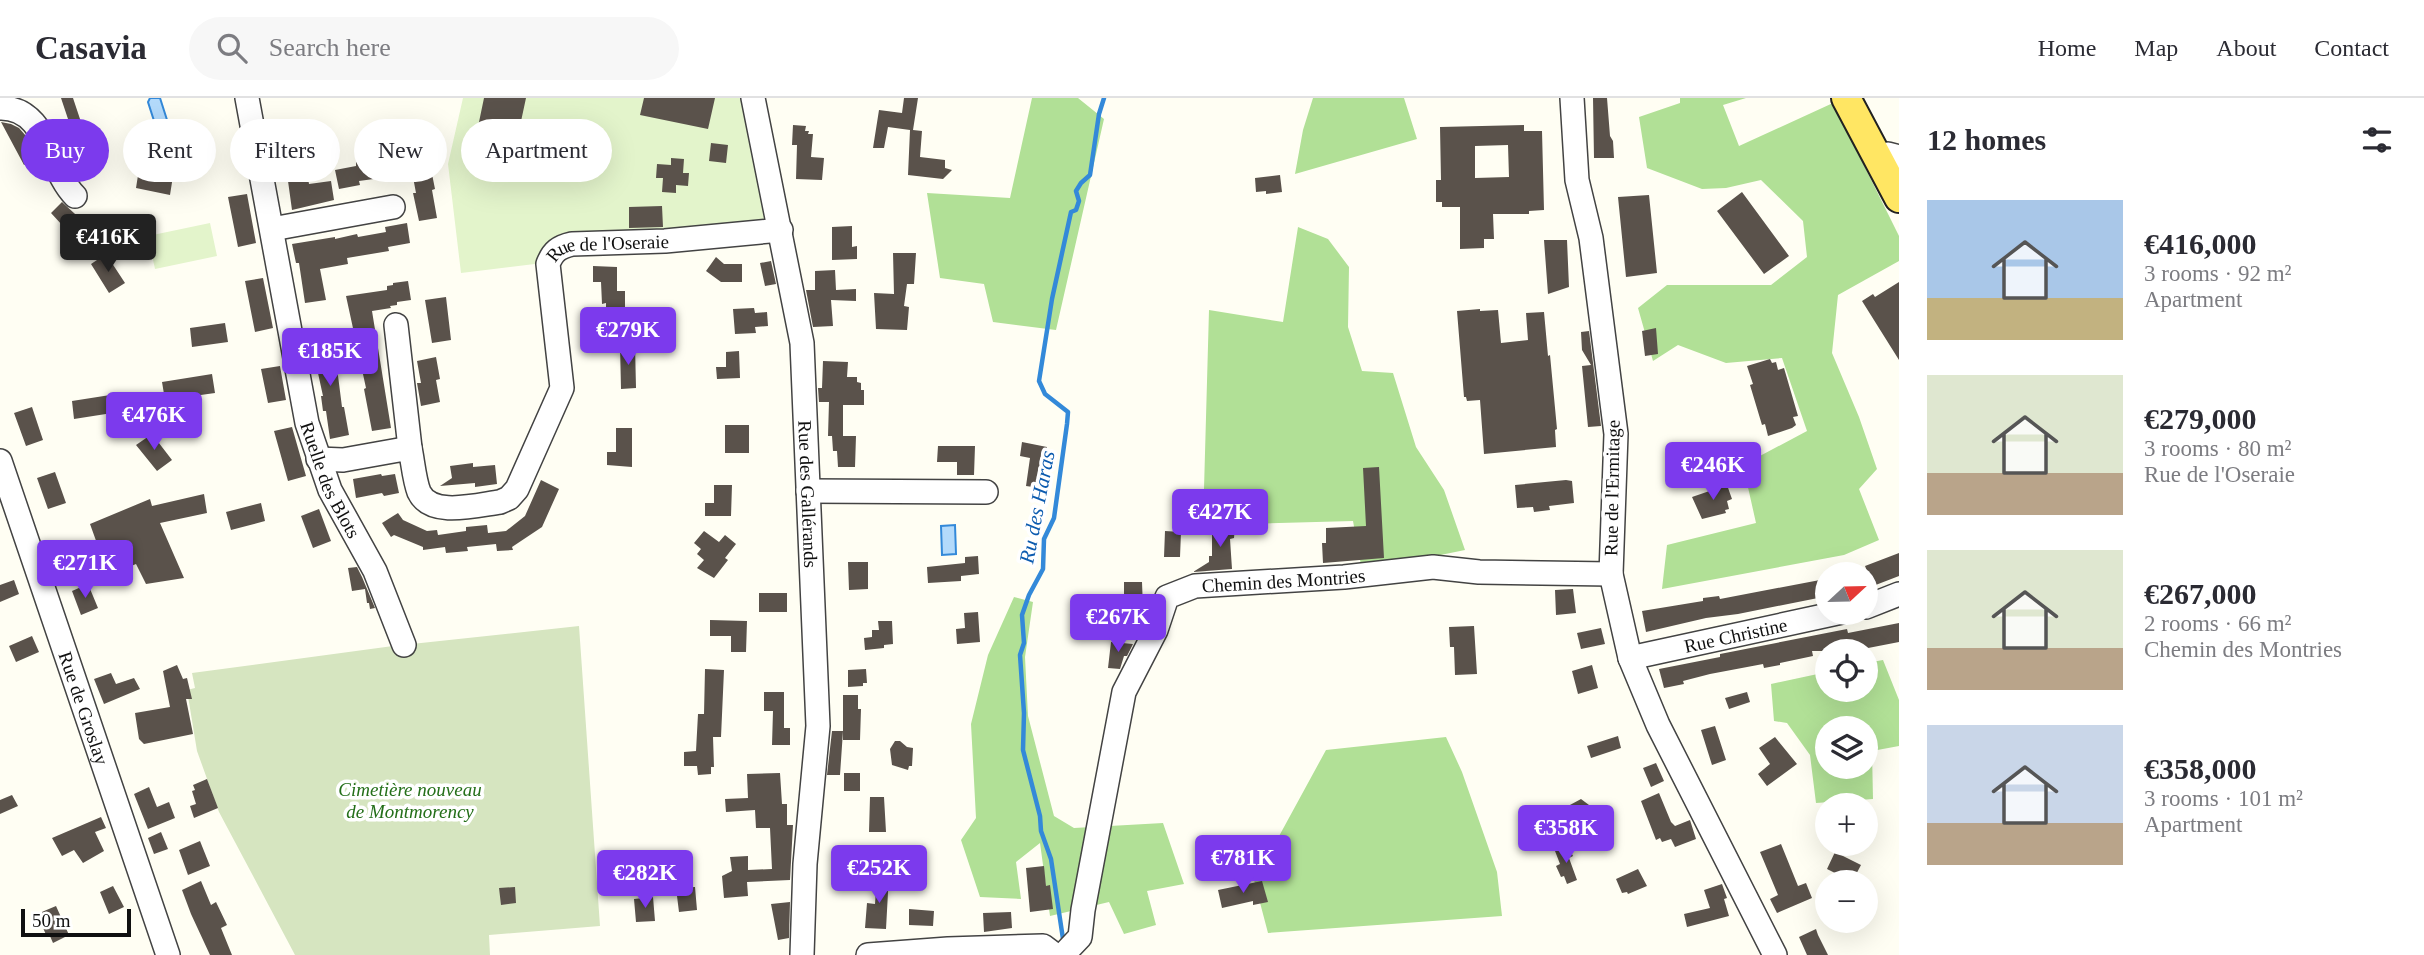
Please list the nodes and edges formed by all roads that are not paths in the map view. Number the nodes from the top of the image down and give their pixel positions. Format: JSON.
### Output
{"nodes":[{"id":1,"x":753,"y":98,"type":"edge"},
{"id":2,"x":761,"y":98,"type":"edge"},
{"id":3,"x":1572,"y":98,"type":"edge"},
{"id":4,"x":1846,"y":98,"type":"edge"},
{"id":5,"x":249,"y":106,"type":"edge"},
{"id":6,"x":0,"y":108,"type":"edge"},
{"id":7,"x":759,"y":128,"type":"junction"},
{"id":8,"x":1893,"y":173,"type":"edge"},
{"id":9,"x":75,"y":196,"type":"dead end"},
{"id":10,"x":393,"y":207,"type":"dead end"},
{"id":11,"x":272,"y":229,"type":"junction"},
{"id":12,"x":781,"y":230,"type":"junction"},
{"id":13,"x":396,"y":325,"type":"dead end"},
{"id":14,"x":410,"y":448,"type":"junction"},
{"id":15,"x":318,"y":459,"type":"junction"},
{"id":16,"x":0,"y":461,"type":"edge"},
{"id":17,"x":808,"y":491,"type":"junction"},
{"id":18,"x":986,"y":492,"type":"dead end"},
{"id":19,"x":1611,"y":574,"type":"junction"},
{"id":20,"x":1899,"y":594,"type":"edge"},
{"id":21,"x":1878,"y":602,"type":"edge"},
{"id":22,"x":1815,"y":618,"type":"edge"},
{"id":23,"x":404,"y":645,"type":"dead end"},
{"id":24,"x":1630,"y":658,"type":"junction"},
{"id":25,"x":168,"y":955,"type":"edge"},
{"id":26,"x":802,"y":955,"type":"edge"},
{"id":27,"x":868,"y":955,"type":"edge"},
{"id":28,"x":1055,"y":955,"type":"edge"},
{"id":29,"x":1063,"y":955,"type":"edge"},
{"id":30,"x":1775,"y":955,"type":"edge"}],
"edges":[{"from":1,"to":7,"type":"street","name":"Rue des Gallérands"},
{"from":2,"to":7,"type":"street","name":"Rue des Gallérands"},
{"from":3,"to":19,"type":"street","name":"Rue de l'Ermitage"},
{"from":4,"to":8,"type":"main road"},
{"from":5,"to":11,"type":"street","name":"Ruelle des Blots"},
{"from":6,"to":9,"type":"street"},
{"from":7,"to":12,"type":"street","name":"Rue des Gallérands"},
{"from":10,"to":11,"type":"street"},
{"from":11,"to":15,"type":"street","name":"Ruelle des Blots"},
{"from":12,"to":14,"type":"street","name":"Rue de l'Oseraie"},
{"from":12,"to":17,"type":"street","name":"Rue des Gallérands"},
{"from":13,"to":14,"type":"street"},
{"from":14,"to":15,"type":"street"},
{"from":15,"to":23,"type":"street","name":"Ruelle des Blots"},
{"from":16,"to":25,"type":"street","name":"Rue de Groslay"},
{"from":17,"to":18,"type":"street"},
{"from":17,"to":26,"type":"street","name":"Rue des Gallérands"},
{"from":19,"to":24,"type":"street","name":"Rue de l'Ermitage"},
{"from":19,"to":29,"type":"street","name":"Chemin des Montries"},
{"from":20,"to":21,"type":"street"},
{"from":22,"to":24,"type":"street","name":"Rue Christine"},
{"from":24,"to":30,"type":"street","name":"Rue de l'Ermitage"},
{"from":27,"to":28,"type":"street"}]}
